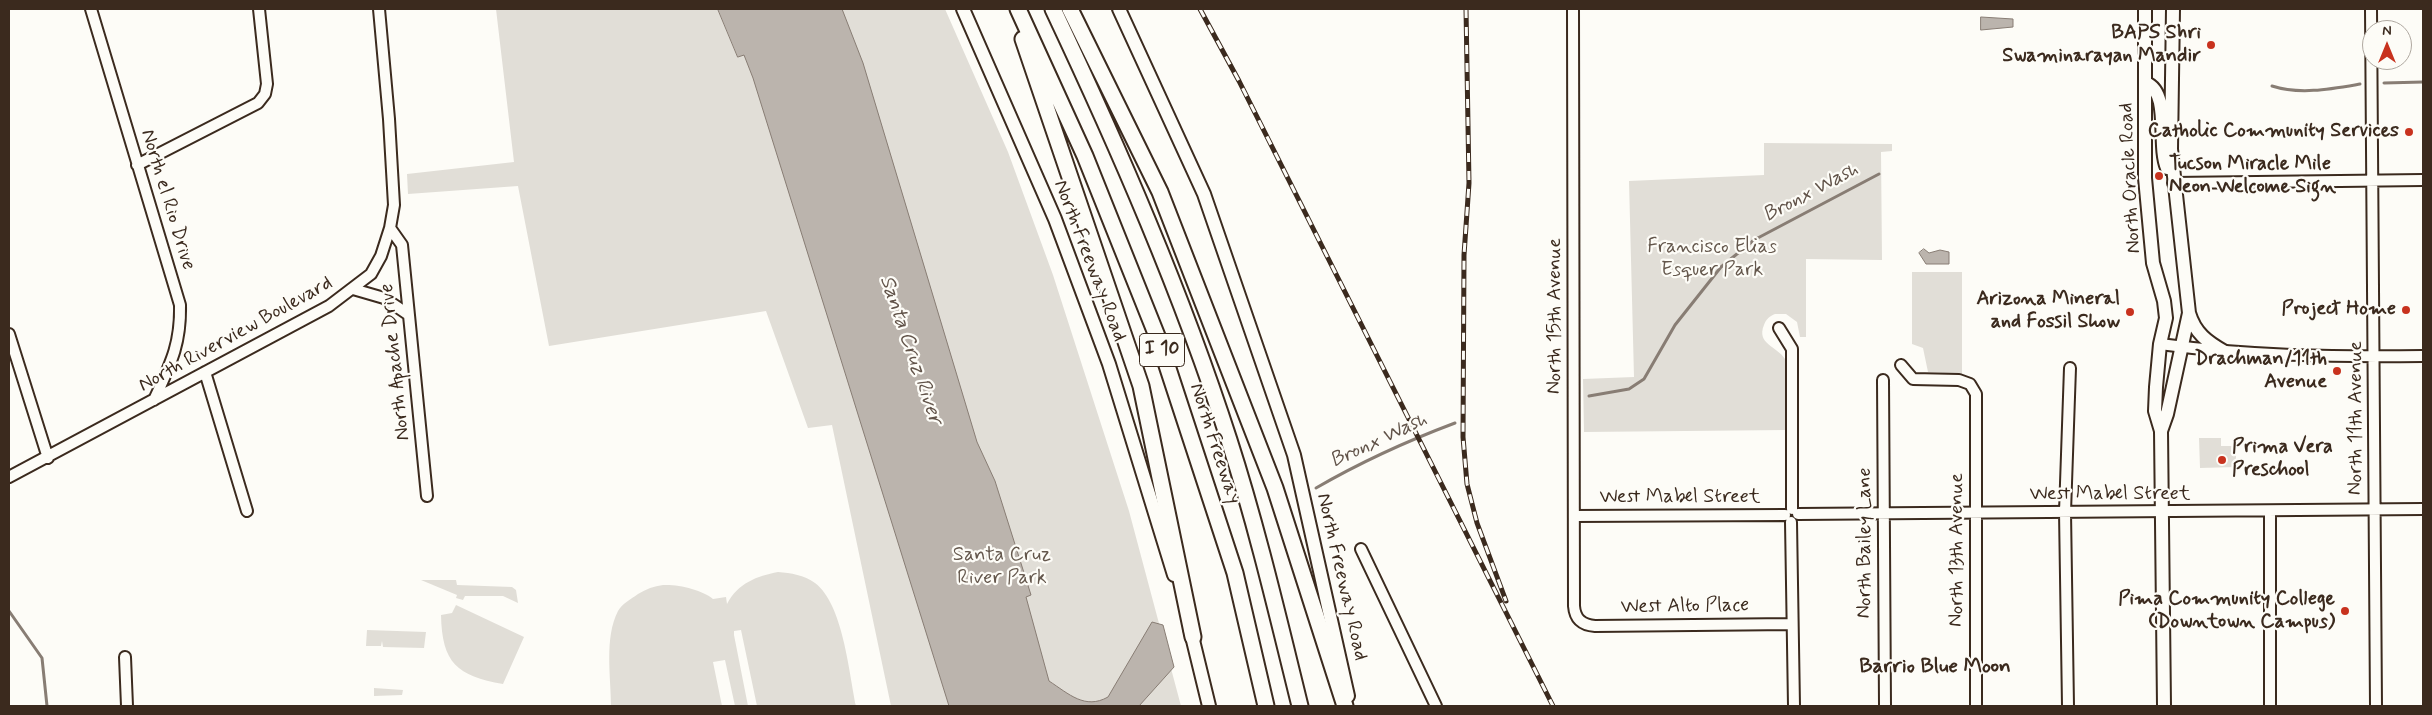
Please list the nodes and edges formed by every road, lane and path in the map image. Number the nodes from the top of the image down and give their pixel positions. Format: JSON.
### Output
{"nodes":[{"id":1,"x":91,"y":9,"type":"edge"},
{"id":2,"x":259,"y":9,"type":"edge"},
{"id":3,"x":379,"y":9,"type":"edge"},
{"id":4,"x":963,"y":9,"type":"edge"},
{"id":5,"x":1013,"y":9,"type":"edge"},
{"id":6,"x":1018,"y":9,"type":"edge"},
{"id":7,"x":1053,"y":9,"type":"edge"},
{"id":8,"x":1070,"y":9,"type":"edge"},
{"id":9,"x":1119,"y":9,"type":"edge"},
{"id":10,"x":1573,"y":9,"type":"edge"},
{"id":11,"x":2145,"y":9,"type":"edge"},
{"id":12,"x":2173,"y":9,"type":"edge"},
{"id":13,"x":2371,"y":9,"type":"edge"},
{"id":14,"x":2146,"y":83,"type":"junction"},
{"id":15,"x":137,"y":165,"type":"junction"},
{"id":16,"x":2423,"y":180,"type":"edge"},
{"id":17,"x":2373,"y":181,"type":"junction"},
{"id":18,"x":2173,"y":183,"type":"junction"},
{"id":19,"x":390,"y":228,"type":"junction"},
{"id":20,"x":354,"y":290,"type":"junction"},
{"id":21,"x":2189,"y":313,"type":"junction"},
{"id":22,"x":409,"y":315,"type":"junction"},
{"id":23,"x":1779,"y":328,"type":"dead end"},
{"id":24,"x":9,"y":334,"type":"edge"},
{"id":25,"x":2160,"y":344,"type":"junction"},
{"id":26,"x":2182,"y":347,"type":"junction"},
{"id":27,"x":2226,"y":352,"type":"junction"},
{"id":28,"x":2375,"y":356,"type":"junction"},
{"id":29,"x":2423,"y":356,"type":"edge"},
{"id":30,"x":1901,"y":365,"type":"dead end"},
{"id":31,"x":2070,"y":368,"type":"dead end"},
{"id":32,"x":205,"y":372,"type":"junction"},
{"id":33,"x":1883,"y":380,"type":"dead end"},
{"id":34,"x":154,"y":400,"type":"junction"},
{"id":35,"x":2161,"y":431,"type":"junction"},
{"id":36,"x":48,"y":458,"type":"junction"},
{"id":37,"x":9,"y":477,"type":"edge"},
{"id":38,"x":427,"y":496,"type":"dead end"},
{"id":39,"x":2375,"y":509,"type":"junction"},
{"id":40,"x":2423,"y":510,"type":"edge"},
{"id":41,"x":2270,"y":511,"type":"junction"},
{"id":42,"x":247,"y":512,"type":"dead end"},
{"id":43,"x":2065,"y":512,"type":"junction"},
{"id":44,"x":2162,"y":512,"type":"junction"},
{"id":45,"x":1884,"y":513,"type":"junction"},
{"id":46,"x":1976,"y":513,"type":"junction"},
{"id":47,"x":1792,"y":515,"type":"junction"},
{"id":48,"x":1574,"y":516,"type":"junction"},
{"id":49,"x":1361,"y":549,"type":"dead end"},
{"id":50,"x":1579,"y":621,"type":"joint"},
{"id":51,"x":1792,"y":624,"type":"junction"},
{"id":52,"x":1193,"y":637,"type":"junction"},
{"id":53,"x":126,"y":657,"type":"dead end"},
{"id":54,"x":126,"y":706,"type":"edge"},
{"id":55,"x":1209,"y":706,"type":"edge"},
{"id":56,"x":1266,"y":706,"type":"edge"},
{"id":57,"x":1300,"y":706,"type":"edge"},
{"id":58,"x":1345,"y":706,"type":"edge"},
{"id":59,"x":1350,"y":706,"type":"edge"},
{"id":60,"x":1436,"y":706,"type":"edge"},
{"id":61,"x":1794,"y":706,"type":"edge"},
{"id":62,"x":1885,"y":706,"type":"edge"},
{"id":63,"x":1976,"y":706,"type":"edge"},
{"id":64,"x":2068,"y":706,"type":"edge"},
{"id":65,"x":2164,"y":706,"type":"edge"},
{"id":66,"x":2270,"y":706,"type":"edge"},
{"id":67,"x":2376,"y":706,"type":"edge"}],
"edges":[{"from":1,"to":15,"type":"street","name":"North el Rio Drive"},
{"from":2,"to":15,"type":"street"},
{"from":3,"to":19,"type":"street","name":"North Riverview Boulevard"},
{"from":4,"to":52,"type":"main road","name":"North Freeway Road"},
{"from":5,"to":52,"type":"highway"},
{"from":6,"to":56,"type":"highway","name":"North Freeway","number":"I 10"},
{"from":7,"to":57,"type":"highway","name":"North Freeway","number":"I 10"},
{"from":8,"to":58,"type":"highway"},
{"from":9,"to":59,"type":"main road","name":"North Freeway Road"},
{"from":10,"to":48,"type":"street","name":"North 15th Avenue"},
{"from":11,"to":14,"type":"main road","name":"North Oracle Road"},
{"from":12,"to":18,"type":"main road","name":"North Oracle Road"},
{"from":13,"to":17,"type":"street","name":"North 11th Avenue"},
{"from":14,"to":18,"type":"main road"},
{"from":14,"to":25,"type":"main road","name":"North Oracle Road"},
{"from":15,"to":34,"type":"street","name":"North el Rio Drive"},
{"from":16,"to":17,"type":"street"},
{"from":17,"to":18,"type":"street"},
{"from":17,"to":28,"type":"street","name":"North 11th Avenue"},
{"from":18,"to":21,"type":"main road","name":"North Oracle Road"},
{"from":19,"to":20,"type":"street","name":"North Riverview Boulevard"},
{"from":19,"to":22,"type":"street","name":"North Apache Drive"},
{"from":20,"to":22,"type":"street"},
{"from":20,"to":32,"type":"street","name":"North Riverview Boulevard"},
{"from":21,"to":26,"type":"main road","name":"North Oracle Road"},
{"from":21,"to":27,"type":"main road"},
{"from":22,"to":38,"type":"street","name":"North Apache Drive"},
{"from":23,"to":47,"type":"street"},
{"from":24,"to":36,"type":"street"},
{"from":25,"to":26,"type":"street"},
{"from":25,"to":35,"type":"main road","name":"North Oracle Road"},
{"from":26,"to":27,"type":"street"},
{"from":26,"to":35,"type":"main road","name":"North Oracle Road"},
{"from":27,"to":28,"type":"street"},
{"from":28,"to":29,"type":"street"},
{"from":28,"to":39,"type":"street","name":"North 11th Avenue"},
{"from":30,"to":46,"type":"street","name":"North 13th Avenue"},
{"from":31,"to":43,"type":"street"},
{"from":32,"to":34,"type":"street","name":"North Riverview Boulevard"},
{"from":32,"to":42,"type":"street"},
{"from":33,"to":45,"type":"street","name":"North Bailey Lane"},
{"from":34,"to":36,"type":"street","name":"North Riverview Boulevard"},
{"from":35,"to":44,"type":"main road"},
{"from":36,"to":37,"type":"street","name":"North Riverview Boulevard"},
{"from":39,"to":40,"type":"street","name":"West Mabel Street"},
{"from":39,"to":41,"type":"street","name":"West Mabel Street"},
{"from":39,"to":67,"type":"street","name":"North 11th Avenue"},
{"from":41,"to":44,"type":"street","name":"West Mabel Street"},
{"from":41,"to":66,"type":"street"},
{"from":43,"to":44,"type":"street","name":"West Mabel Street"},
{"from":43,"to":46,"type":"street","name":"West Mabel Street"},
{"from":43,"to":64,"type":"street"},
{"from":44,"to":65,"type":"main road"},
{"from":45,"to":46,"type":"street","name":"West Mabel Street"},
{"from":45,"to":47,"type":"street","name":"West Mabel Street"},
{"from":45,"to":62,"type":"street","name":"North Bailey Lane"},
{"from":46,"to":63,"type":"street","name":"North 13th Avenue"},
{"from":47,"to":48,"type":"street","name":"West Mabel Street"},
{"from":47,"to":51,"type":"street"},
{"from":48,"to":50,"type":"street","name":"North 15th Avenue"},
{"from":49,"to":60,"type":"street"},
{"from":50,"to":51,"type":"street","name":"West Alto Place"},
{"from":51,"to":61,"type":"street"},
{"from":52,"to":55,"type":"main road","name":"North Freeway Road"},
{"from":53,"to":54,"type":"street"}]}
